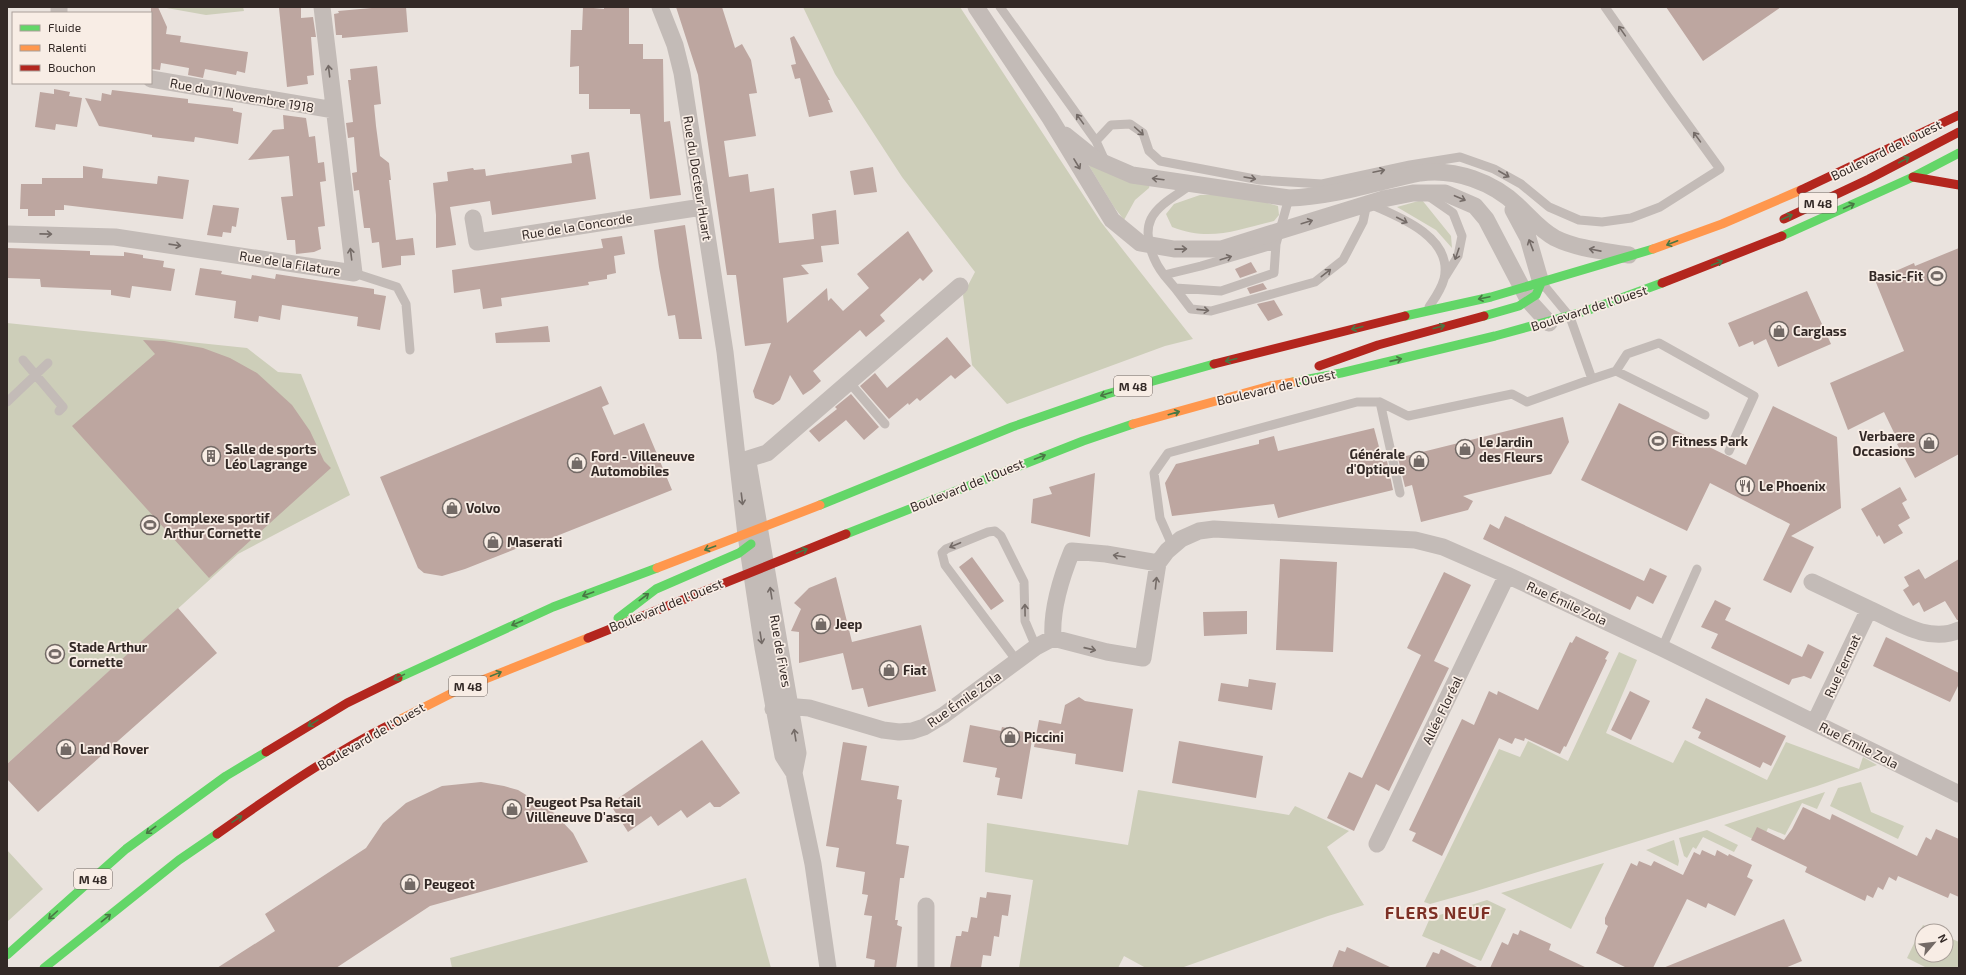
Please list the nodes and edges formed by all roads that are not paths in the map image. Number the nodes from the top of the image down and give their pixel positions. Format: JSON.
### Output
{"nodes":[{"id":1,"x":322,"y":7,"type":"edge"},
{"id":2,"x":660,"y":7,"type":"edge"},
{"id":3,"x":976,"y":7,"type":"edge"},
{"id":4,"x":1000,"y":7,"type":"edge"},
{"id":5,"x":1606,"y":7,"type":"edge"},
{"id":6,"x":152,"y":79,"type":"edge"},
{"id":7,"x":334,"y":110,"type":"junction"},
{"id":8,"x":1959,"y":115,"type":"edge"},
{"id":9,"x":1050,"y":118,"type":"junction"},
{"id":10,"x":1959,"y":132,"type":"edge"},
{"id":11,"x":1096,"y":141,"type":"junction"},
{"id":12,"x":1959,"y":153,"type":"edge"},
{"id":13,"x":1107,"y":164,"type":"junction"},
{"id":14,"x":1913,"y":177,"type":"junction"},
{"id":15,"x":1193,"y":183,"type":"junction"},
{"id":16,"x":1485,"y":184,"type":"junction"},
{"id":17,"x":1959,"y":185,"type":"edge"},
{"id":18,"x":1422,"y":192,"type":"junction"},
{"id":19,"x":1289,"y":198,"type":"junction"},
{"id":20,"x":1367,"y":203,"type":"junction"},
{"id":21,"x":702,"y":207,"type":"junction"},
{"id":22,"x":473,"y":218,"type":"dead end"},
{"id":23,"x":1775,"y":223,"type":"dead end"},
{"id":24,"x":7,"y":234,"type":"edge"},
{"id":25,"x":1278,"y":237,"type":"junction"},
{"id":26,"x":1150,"y":245,"type":"junction"},
{"id":27,"x":1712,"y":254,"type":"dead end"},
{"id":28,"x":1634,"y":256,"type":"junction"},
{"id":29,"x":354,"y":273,"type":"junction"},
{"id":30,"x":1164,"y":275,"type":"junction"},
{"id":31,"x":1680,"y":276,"type":"junction"},
{"id":32,"x":1444,"y":279,"type":"junction"},
{"id":33,"x":1541,"y":283,"type":"junction"},
{"id":34,"x":960,"y":286,"type":"dead end"},
{"id":35,"x":1174,"y":288,"type":"junction"},
{"id":36,"x":1525,"y":294,"type":"junction"},
{"id":37,"x":1428,"y":310,"type":"junction"},
{"id":38,"x":1570,"y":316,"type":"junction"},
{"id":39,"x":1549,"y":322,"type":"junction"},
{"id":40,"x":410,"y":350,"type":"dead end"},
{"id":41,"x":23,"y":360,"type":"dead end"},
{"id":42,"x":48,"y":363,"type":"dead end"},
{"id":43,"x":1616,"y":371,"type":"junction"},
{"id":44,"x":36,"y":376,"type":"junction"},
{"id":45,"x":1592,"y":379,"type":"junction"},
{"id":46,"x":849,"y":382,"type":"junction"},
{"id":47,"x":1270,"y":386,"type":"junction"},
{"id":48,"x":7,"y":402,"type":"edge"},
{"id":49,"x":1380,"y":402,"type":"junction"},
{"id":50,"x":59,"y":411,"type":"dead end"},
{"id":51,"x":1705,"y":416,"type":"dead end"},
{"id":52,"x":885,"y":424,"type":"dead end"},
{"id":53,"x":1729,"y":451,"type":"dead end"},
{"id":54,"x":743,"y":461,"type":"junction"},
{"id":55,"x":1400,"y":493,"type":"dead end"},
{"id":56,"x":751,"y":537,"type":"junction"},
{"id":57,"x":1172,"y":545,"type":"junction"},
{"id":58,"x":1158,"y":563,"type":"junction"},
{"id":59,"x":759,"y":569,"type":"junction"},
{"id":60,"x":1697,"y":569,"type":"dead end"},
{"id":61,"x":1507,"y":575,"type":"junction"},
{"id":62,"x":1812,"y":582,"type":"dead end"},
{"id":63,"x":1869,"y":609,"type":"junction"},
{"id":64,"x":603,"y":630,"type":"junction"},
{"id":65,"x":1959,"y":630,"type":"edge"},
{"id":66,"x":1053,"y":638,"type":"junction"},
{"id":67,"x":1036,"y":647,"type":"junction"},
{"id":68,"x":1662,"y":648,"type":"junction"},
{"id":69,"x":1017,"y":661,"type":"junction"},
{"id":70,"x":790,"y":707,"type":"junction"},
{"id":71,"x":773,"y":709,"type":"junction"},
{"id":72,"x":1815,"y":722,"type":"junction"},
{"id":73,"x":794,"y":773,"type":"junction"},
{"id":74,"x":1959,"y":794,"type":"edge"},
{"id":75,"x":1377,"y":844,"type":"dead end"},
{"id":76,"x":926,"y":906,"type":"dead end"},
{"id":77,"x":7,"y":955,"type":"edge"},
{"id":78,"x":44,"y":968,"type":"edge"},
{"id":79,"x":828,"y":968,"type":"edge"},
{"id":80,"x":926,"y":968,"type":"edge"}],
"edges":[{"from":7,"to":1,"type":"street","name":"Rue de la Filature","one_way":true},
{"from":2,"to":21,"type":"street","name":"Rue du Docteur Huart"},
{"from":3,"to":9,"type":"street"},
{"from":11,"to":4,"type":"lane","one_way":true},
{"from":11,"to":5,"type":"lane","one_way":true},
{"from":6,"to":7,"type":"street","name":"Rue du 11 Novembre 1918"},
{"from":29,"to":7,"type":"street","name":"Rue de la Filature","one_way":true},
{"from":8,"to":28,"type":"main road","name":"Boulevard de l'Ouest","number":"M 48","one_way":true},
{"from":9,"to":13,"type":"street"},
{"from":9,"to":26,"type":"street","one_way":true},
{"from":23,"to":10,"type":"main road","number":"M 48","one_way":true},
{"from":11,"to":13,"type":"lane"},
{"from":12,"to":14,"type":"main road","name":"Boulevard de l'Ouest","number":"M 48"},
{"from":15,"to":13,"type":"street","one_way":true},
{"from":14,"to":17,"type":"main road"},
{"from":31,"to":14,"type":"main road","name":"Boulevard de l'Ouest","number":"M 48","one_way":true},
{"from":15,"to":19,"type":"street"},
{"from":15,"to":26,"type":"lane"},
{"from":16,"to":19,"type":"street"},
{"from":28,"to":16,"type":"street","name":"Boulevard de l'Ouest","one_way":true},
{"from":33,"to":16,"type":"street","one_way":true},
{"from":18,"to":20,"type":"street"},
{"from":18,"to":32,"type":"lane","one_way":true},
{"from":18,"to":36,"type":"street","one_way":true},
{"from":19,"to":25,"type":"lane"},
{"from":25,"to":20,"type":"street","one_way":true},
{"from":20,"to":32,"type":"lane","one_way":true},
{"from":35,"to":20,"type":"lane","one_way":true},
{"from":21,"to":22,"type":"street","name":"Rue de la Concorde"},
{"from":21,"to":54,"type":"street","name":"Rue du Docteur Huart"},
{"from":24,"to":29,"type":"street","name":"Rue de la Filature","one_way":true},
{"from":26,"to":25,"type":"street","one_way":true},
{"from":30,"to":25,"type":"lane","one_way":true},
{"from":25,"to":35,"type":"lane"},
{"from":26,"to":30,"type":"lane"},
{"from":27,"to":31,"type":"main road","number":"M 48"},
{"from":28,"to":33,"type":"main road","name":"Boulevard de l'Ouest","number":"M 48"},
{"from":29,"to":40,"type":"lane"},
{"from":30,"to":35,"type":"lane"},
{"from":31,"to":38,"type":"main road","name":"Boulevard de l'Ouest","number":"M 48"},
{"from":32,"to":37,"type":"lane"},
{"from":33,"to":36,"type":"main road","name":"Boulevard de l'Ouest","number":"M 48"},
{"from":33,"to":36,"type":"main road"},
{"from":33,"to":38,"type":"lane"},
{"from":34,"to":46,"type":"street"},
{"from":36,"to":37,"type":"main road","name":"Boulevard de l'Ouest","number":"M 48","one_way":true},
{"from":36,"to":39,"type":"street"},
{"from":47,"to":36,"type":"main road","one_way":true},
{"from":37,"to":56,"type":"main road","name":"Boulevard de l'Ouest","number":"M 48","one_way":true},
{"from":38,"to":39,"type":"main road","name":"Boulevard de l'Ouest","number":"M 48"},
{"from":38,"to":45,"type":"lane"},
{"from":47,"to":39,"type":"main road","name":"Boulevard de l'Ouest","number":"M 48","one_way":true},
{"from":41,"to":44,"type":"lane"},
{"from":42,"to":44,"type":"lane"},
{"from":43,"to":45,"type":"lane"},
{"from":43,"to":51,"type":"lane"},
{"from":43,"to":53,"type":"lane"},
{"from":44,"to":48,"type":"lane"},
{"from":44,"to":50,"type":"lane"},
{"from":45,"to":49,"type":"lane"},
{"from":46,"to":52,"type":"lane"},
{"from":46,"to":54,"type":"street"},
{"from":59,"to":47,"type":"main road","name":"Boulevard de l'Ouest","number":"M 48","one_way":true},
{"from":49,"to":55,"type":"lane"},
{"from":49,"to":57,"type":"lane"},
{"from":54,"to":56,"type":"street","name":"Rue du Docteur Huart"},
{"from":56,"to":59,"type":"street","name":"Rue de Fives"},
{"from":64,"to":56,"type":"main road","one_way":true},
{"from":56,"to":77,"type":"main road","name":"Boulevard de l'Ouest","number":"M 48","one_way":true},
{"from":57,"to":58,"type":"street","name":"Rue Émile Zola"},
{"from":57,"to":61,"type":"street","name":"Rue Émile Zola"},
{"from":58,"to":66,"type":"street","one_way":true},
{"from":66,"to":58,"type":"street","name":"Rue Émile Zola","one_way":true},
{"from":59,"to":64,"type":"main road","name":"Boulevard de l'Ouest","number":"M 48"},
{"from":70,"to":59,"type":"street","name":"Rue de Fives","one_way":true},
{"from":59,"to":71,"type":"street","name":"Rue de Fives","one_way":true},
{"from":60,"to":68,"type":"lane"},
{"from":61,"to":68,"type":"street","name":"Rue Émile Zola"},
{"from":61,"to":75,"type":"street","name":"Allée Floréal"},
{"from":62,"to":63,"type":"street"},
{"from":63,"to":65,"type":"street"},
{"from":63,"to":72,"type":"street","name":"Rue Fermat"},
{"from":78,"to":64,"type":"main road","name":"Boulevard de l'Ouest","number":"M 48","one_way":true},
{"from":66,"to":67,"type":"street","name":"Rue Émile Zola"},
{"from":67,"to":69,"type":"street","name":"Rue Émile Zola"},
{"from":67,"to":69,"type":"lane","one_way":true},
{"from":68,"to":72,"type":"street","name":"Rue Émile Zola"},
{"from":69,"to":70,"type":"street","name":"Rue Émile Zola"},
{"from":70,"to":71,"type":"street","name":"Rue Émile Zola"},
{"from":73,"to":70,"type":"street","name":"Rue de Fives","one_way":true},
{"from":71,"to":73,"type":"street","name":"Rue de Fives"},
{"from":72,"to":74,"type":"street","name":"Rue Émile Zola"},
{"from":73,"to":79,"type":"street","name":"Rue de Fives"},
{"from":76,"to":80,"type":"street"}]}
